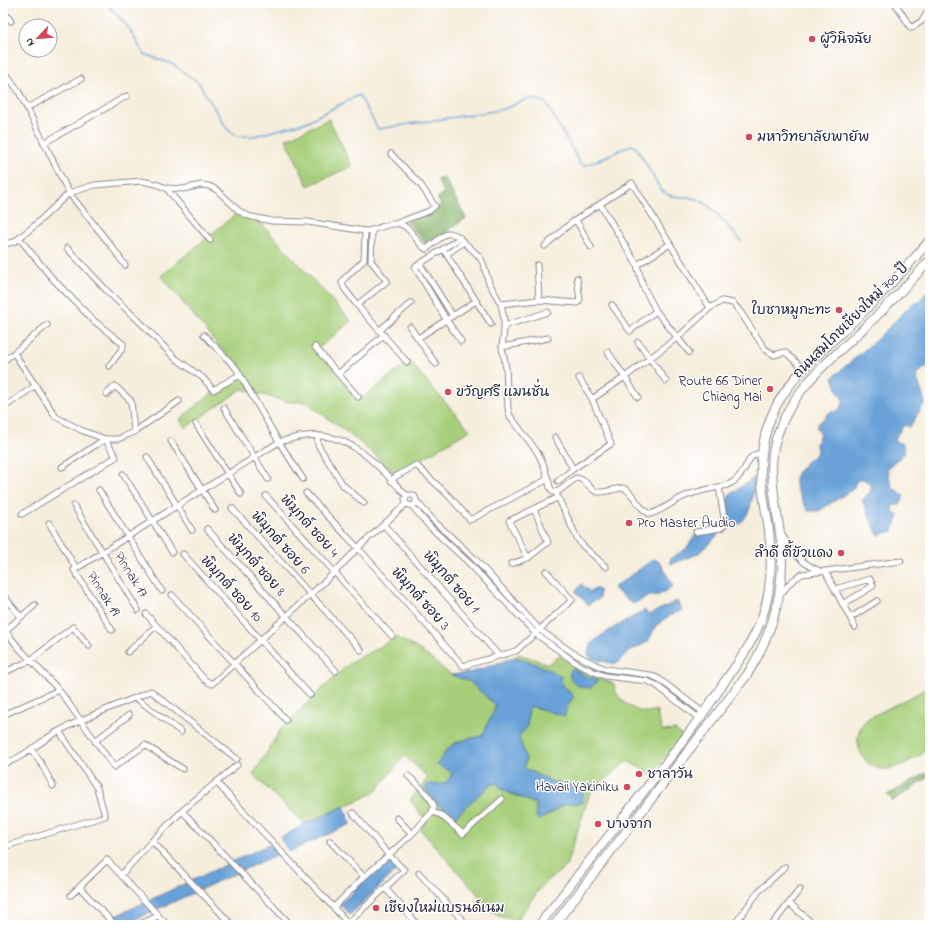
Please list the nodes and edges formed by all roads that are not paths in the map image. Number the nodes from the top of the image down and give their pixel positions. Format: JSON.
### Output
{"nodes":[{"id":1,"x":895,"y":3,"type":"edge"},
{"id":2,"x":930,"y":8,"type":"edge"},
{"id":3,"x":3,"y":11,"type":"edge"},
{"id":4,"x":11,"y":21,"type":"dead end"},
{"id":5,"x":4,"y":73,"type":"edge"},
{"id":6,"x":81,"y":80,"type":"dead end"},
{"id":7,"x":127,"y":96,"type":"dead end"},
{"id":8,"x":27,"y":108,"type":"junction"},
{"id":9,"x":44,"y":143,"type":"junction"},
{"id":10,"x":391,"y":154,"type":"dead end"},
{"id":11,"x":166,"y":188,"type":"junction"},
{"id":12,"x":69,"y":193,"type":"junction"},
{"id":13,"x":600,"y":204,"type":"junction"},
{"id":14,"x":576,"y":220,"type":"junction"},
{"id":15,"x":397,"y":223,"type":"junction"},
{"id":16,"x":365,"y":231,"type":"junction"},
{"id":17,"x":372,"y":231,"type":"junction"},
{"id":18,"x":19,"y":238,"type":"junction"},
{"id":19,"x":460,"y":238,"type":"junction"},
{"id":20,"x":210,"y":240,"type":"dead end"},
{"id":21,"x":930,"y":240,"type":"edge"},
{"id":22,"x":464,"y":242,"type":"junction"},
{"id":23,"x":3,"y":244,"type":"edge"},
{"id":24,"x":670,"y":244,"type":"junction"},
{"id":25,"x":545,"y":246,"type":"dead end"},
{"id":26,"x":591,"y":247,"type":"dead end"},
{"id":27,"x":67,"y":248,"type":"dead end"},
{"id":28,"x":445,"y":251,"type":"junction"},
{"id":29,"x":930,"y":260,"type":"edge"},
{"id":30,"x":537,"y":265,"type":"dead end"},
{"id":31,"x":124,"y":266,"type":"dead end"},
{"id":32,"x":418,"y":266,"type":"junction"},
{"id":33,"x":637,"y":266,"type":"junction"},
{"id":34,"x":577,"y":278,"type":"dead end"},
{"id":35,"x":539,"y":300,"type":"junction"},
{"id":36,"x":476,"y":302,"type":"junction"},
{"id":37,"x":411,"y":303,"type":"dead end"},
{"id":38,"x":502,"y":304,"type":"junction"},
{"id":39,"x":357,"y":305,"type":"junction"},
{"id":40,"x":612,"y":305,"type":"dead end"},
{"id":41,"x":710,"y":308,"type":"junction"},
{"id":42,"x":656,"y":311,"type":"junction"},
{"id":43,"x":548,"y":312,"type":"dead end"},
{"id":44,"x":453,"y":316,"type":"junction"},
{"id":45,"x":447,"y":320,"type":"junction"},
{"id":46,"x":491,"y":324,"type":"dead end"},
{"id":47,"x":47,"y":325,"type":"dead end"},
{"id":48,"x":504,"y":326,"type":"junction"},
{"id":49,"x":410,"y":327,"type":"dead end"},
{"id":50,"x":380,"y":330,"type":"junction"},
{"id":51,"x":204,"y":335,"type":"dead end"},
{"id":52,"x":384,"y":335,"type":"junction"},
{"id":53,"x":678,"y":337,"type":"junction"},
{"id":54,"x":418,"y":338,"type":"junction"},
{"id":55,"x":548,"y":338,"type":"dead end"},
{"id":56,"x":461,"y":341,"type":"dead end"},
{"id":57,"x":638,"y":342,"type":"dead end"},
{"id":58,"x":502,"y":347,"type":"junction"},
{"id":59,"x":315,"y":348,"type":"dead end"},
{"id":60,"x":608,"y":352,"type":"dead end"},
{"id":61,"x":689,"y":352,"type":"dead end"},
{"id":62,"x":14,"y":353,"type":"junction"},
{"id":63,"x":650,"y":357,"type":"junction"},
{"id":64,"x":3,"y":360,"type":"edge"},
{"id":65,"x":407,"y":362,"type":"dead end"},
{"id":66,"x":436,"y":364,"type":"dead end"},
{"id":67,"x":109,"y":366,"type":"dead end"},
{"id":68,"x":803,"y":368,"type":"junction"},
{"id":69,"x":338,"y":374,"type":"junction"},
{"id":70,"x":239,"y":375,"type":"junction"},
{"id":71,"x":625,"y":377,"type":"junction"},
{"id":72,"x":579,"y":378,"type":"dead end"},
{"id":73,"x":666,"y":381,"type":"dead end"},
{"id":74,"x":36,"y":385,"type":"junction"},
{"id":75,"x":107,"y":394,"type":"dead end"},
{"id":76,"x":358,"y":397,"type":"dead end"},
{"id":77,"x":638,"y":397,"type":"dead end"},
{"id":78,"x":592,"y":399,"type":"junction"},
{"id":79,"x":179,"y":401,"type":"dead end"},
{"id":80,"x":3,"y":408,"type":"edge"},
{"id":81,"x":224,"y":408,"type":"dead end"},
{"id":82,"x":196,"y":424,"type":"dead end"},
{"id":83,"x":134,"y":432,"type":"junction"},
{"id":84,"x":317,"y":435,"type":"junction"},
{"id":85,"x":555,"y":437,"type":"dead end"},
{"id":86,"x":105,"y":440,"type":"junction"},
{"id":87,"x":171,"y":441,"type":"dead end"},
{"id":88,"x":279,"y":442,"type":"junction"},
{"id":89,"x":762,"y":454,"type":"junction"},
{"id":90,"x":147,"y":457,"type":"dead end"},
{"id":91,"x":254,"y":457,"type":"junction"},
{"id":92,"x":62,"y":467,"type":"dead end"},
{"id":93,"x":573,"y":469,"type":"junction"},
{"id":94,"x":123,"y":474,"type":"dead end"},
{"id":95,"x":228,"y":474,"type":"junction"},
{"id":96,"x":268,"y":479,"type":"dead end"},
{"id":97,"x":303,"y":479,"type":"dead end"},
{"id":98,"x":548,"y":479,"type":"junction"},
{"id":99,"x":392,"y":480,"type":"junction"},
{"id":100,"x":558,"y":480,"type":"dead end"},
{"id":101,"x":719,"y":487,"type":"junction"},
{"id":102,"x":99,"y":490,"type":"dead end"},
{"id":103,"x":202,"y":490,"type":"junction"},
{"id":104,"x":556,"y":492,"type":"junction"},
{"id":105,"x":306,"y":493,"type":"dead end"},
{"id":106,"x":241,"y":494,"type":"dead end"},
{"id":107,"x":266,"y":496,"type":"dead end"},
{"id":108,"x":407,"y":496,"type":"junction"},
{"id":109,"x":557,"y":498,"type":"junction"},
{"id":110,"x":416,"y":501,"type":"junction"},
{"id":111,"x":364,"y":503,"type":"dead end"},
{"id":112,"x":409,"y":505,"type":"junction"},
{"id":113,"x":74,"y":506,"type":"dead end"},
{"id":114,"x":177,"y":506,"type":"junction"},
{"id":115,"x":232,"y":508,"type":"dead end"},
{"id":116,"x":534,"y":509,"type":"junction"},
{"id":117,"x":215,"y":510,"type":"dead end"},
{"id":118,"x":22,"y":514,"type":"dead end"},
{"id":119,"x":152,"y":521,"type":"junction"},
{"id":120,"x":49,"y":523,"type":"dead end"},
{"id":121,"x":384,"y":525,"type":"junction"},
{"id":122,"x":207,"y":529,"type":"dead end"},
{"id":123,"x":192,"y":530,"type":"dead end"},
{"id":124,"x":696,"y":532,"type":"dead end"},
{"id":125,"x":780,"y":533,"type":"junction"},
{"id":126,"x":127,"y":537,"type":"junction"},
{"id":127,"x":457,"y":543,"type":"junction"},
{"id":128,"x":358,"y":548,"type":"junction"},
{"id":129,"x":452,"y":548,"type":"junction"},
{"id":130,"x":103,"y":552,"type":"junction"},
{"id":131,"x":172,"y":552,"type":"dead end"},
{"id":132,"x":183,"y":554,"type":"dead end"},
{"id":133,"x":528,"y":558,"type":"junction"},
{"id":134,"x":901,"y":561,"type":"dead end"},
{"id":135,"x":511,"y":564,"type":"dead end"},
{"id":136,"x":606,"y":567,"type":"dead end"},
{"id":137,"x":75,"y":569,"type":"junction"},
{"id":138,"x":546,"y":571,"type":"dead end"},
{"id":139,"x":823,"y":571,"type":"junction"},
{"id":140,"x":335,"y":572,"type":"junction"},
{"id":141,"x":498,"y":585,"type":"junction"},
{"id":142,"x":493,"y":589,"type":"junction"},
{"id":143,"x":835,"y":589,"type":"junction"},
{"id":144,"x":162,"y":592,"type":"dead end"},
{"id":145,"x":310,"y":594,"type":"junction"},
{"id":146,"x":3,"y":595,"type":"edge"},
{"id":147,"x":172,"y":595,"type":"dead end"},
{"id":148,"x":779,"y":595,"type":"junction"},
{"id":149,"x":877,"y":601,"type":"dead end"},
{"id":150,"x":843,"y":604,"type":"junction"},
{"id":151,"x":35,"y":605,"type":"dead end"},
{"id":152,"x":138,"y":610,"type":"dead end"},
{"id":153,"x":146,"y":614,"type":"dead end"},
{"id":154,"x":286,"y":616,"type":"junction"},
{"id":155,"x":21,"y":617,"type":"junction"},
{"id":156,"x":850,"y":618,"type":"junction"},
{"id":157,"x":156,"y":626,"type":"junction"},
{"id":158,"x":855,"y":628,"type":"dead end"},
{"id":159,"x":112,"y":630,"type":"dead end"},
{"id":160,"x":540,"y":630,"type":"junction"},
{"id":161,"x":536,"y":634,"type":"junction"},
{"id":162,"x":392,"y":636,"type":"dead end"},
{"id":163,"x":261,"y":640,"type":"junction"},
{"id":164,"x":89,"y":646,"type":"dead end"},
{"id":165,"x":361,"y":650,"type":"dead end"},
{"id":166,"x":128,"y":652,"type":"dead end"},
{"id":167,"x":499,"y":656,"type":"junction"},
{"id":168,"x":31,"y":660,"type":"junction"},
{"id":169,"x":235,"y":663,"type":"junction"},
{"id":170,"x":336,"y":671,"type":"dead end"},
{"id":171,"x":3,"y":672,"type":"edge"},
{"id":172,"x":630,"y":672,"type":"junction"},
{"id":173,"x":629,"y":679,"type":"junction"},
{"id":174,"x":60,"y":690,"type":"junction"},
{"id":175,"x":310,"y":695,"type":"dead end"},
{"id":176,"x":136,"y":698,"type":"junction"},
{"id":177,"x":3,"y":715,"type":"edge"},
{"id":178,"x":128,"y":715,"type":"dead end"},
{"id":179,"x":702,"y":716,"type":"junction"},
{"id":180,"x":81,"y":720,"type":"junction"},
{"id":181,"x":286,"y":720,"type":"dead end"},
{"id":182,"x":59,"y":731,"type":"junction"},
{"id":183,"x":181,"y":732,"type":"dead end"},
{"id":184,"x":95,"y":741,"type":"junction"},
{"id":185,"x":31,"y":749,"type":"junction"},
{"id":186,"x":237,"y":759,"type":"dead end"},
{"id":187,"x":3,"y":764,"type":"edge"},
{"id":188,"x":237,"y":765,"type":"dead end"},
{"id":189,"x":183,"y":769,"type":"dead end"},
{"id":190,"x":408,"y":776,"type":"dead end"},
{"id":191,"x":216,"y":782,"type":"junction"},
{"id":192,"x":53,"y":786,"type":"dead end"},
{"id":193,"x":502,"y":798,"type":"dead end"},
{"id":194,"x":182,"y":811,"type":"junction"},
{"id":195,"x":432,"y":812,"type":"junction"},
{"id":196,"x":353,"y":813,"type":"dead end"},
{"id":197,"x":397,"y":818,"type":"dead end"},
{"id":198,"x":412,"y":834,"type":"junction"},
{"id":199,"x":152,"y":841,"type":"junction"},
{"id":200,"x":330,"y":841,"type":"dead end"},
{"id":201,"x":3,"y":847,"type":"edge"},
{"id":202,"x":389,"y":855,"type":"junction"},
{"id":203,"x":785,"y":867,"type":"dead end"},
{"id":204,"x":419,"y":873,"type":"dead end"},
{"id":205,"x":121,"y":875,"type":"junction"},
{"id":206,"x":364,"y":877,"type":"junction"},
{"id":207,"x":79,"y":887,"type":"junction"},
{"id":208,"x":385,"y":888,"type":"junction"},
{"id":209,"x":800,"y":889,"type":"dead end"},
{"id":210,"x":71,"y":895,"type":"dead end"},
{"id":211,"x":789,"y":903,"type":"junction"},
{"id":212,"x":334,"y":907,"type":"junction"},
{"id":213,"x":156,"y":914,"type":"junction"},
{"id":214,"x":348,"y":924,"type":"edge"},
{"id":215,"x":812,"y":924,"type":"edge"},
{"id":216,"x":115,"y":925,"type":"edge"},
{"id":217,"x":138,"y":925,"type":"edge"},
{"id":218,"x":167,"y":925,"type":"edge"},
{"id":219,"x":232,"y":925,"type":"edge"},
{"id":220,"x":291,"y":925,"type":"edge"},
{"id":221,"x":418,"y":925,"type":"edge"},
{"id":222,"x":467,"y":925,"type":"edge"},
{"id":223,"x":539,"y":925,"type":"edge"},
{"id":224,"x":554,"y":925,"type":"edge"},
{"id":225,"x":734,"y":925,"type":"edge"},
{"id":226,"x":772,"y":925,"type":"edge"}],
"edges":[{"from":1,"to":2,"type":"street"},
{"from":3,"to":4,"type":"street"},
{"from":5,"to":8,"type":"street"},
{"from":6,"to":8,"type":"street"},
{"from":7,"to":9,"type":"street"},
{"from":8,"to":9,"type":"street"},
{"from":9,"to":12,"type":"street"},
{"from":10,"to":15,"type":"street"},
{"from":11,"to":12,"type":"street"},
{"from":11,"to":16,"type":"street"},
{"from":11,"to":20,"type":"street"},
{"from":12,"to":18,"type":"street"},
{"from":12,"to":31,"type":"street"},
{"from":13,"to":14,"type":"street"},
{"from":13,"to":24,"type":"street"},
{"from":13,"to":33,"type":"street"},
{"from":14,"to":25,"type":"street"},
{"from":14,"to":26,"type":"street"},
{"from":15,"to":17,"type":"street"},
{"from":15,"to":19,"type":"street"},
{"from":16,"to":17,"type":"street"},
{"from":16,"to":39,"type":"street"},
{"from":17,"to":39,"type":"street"},
{"from":18,"to":23,"type":"street"},
{"from":18,"to":67,"type":"street"},
{"from":19,"to":22,"type":"street"},
{"from":19,"to":28,"type":"street"},
{"from":21,"to":68,"type":"main road","name":"ถนนสมโภชเชียงใหม่ 700 ปี"},
{"from":22,"to":28,"type":"street"},
{"from":22,"to":38,"type":"street"},
{"from":24,"to":33,"type":"street"},
{"from":24,"to":41,"type":"street"},
{"from":27,"to":70,"type":"street"},
{"from":28,"to":32,"type":"street"},
{"from":28,"to":36,"type":"street"},
{"from":29,"to":125,"type":"main road","name":"ถนนสมโภชเชียงใหม่ 700 ปี"},
{"from":30,"to":35,"type":"street"},
{"from":32,"to":44,"type":"street"},
{"from":32,"to":45,"type":"street"},
{"from":33,"to":42,"type":"street"},
{"from":34,"to":35,"type":"street"},
{"from":35,"to":38,"type":"street"},
{"from":36,"to":44,"type":"street"},
{"from":36,"to":46,"type":"street"},
{"from":37,"to":50,"type":"street"},
{"from":38,"to":48,"type":"street"},
{"from":39,"to":50,"type":"street"},
{"from":40,"to":42,"type":"street"},
{"from":41,"to":53,"type":"street"},
{"from":41,"to":68,"type":"street"},
{"from":42,"to":53,"type":"street"},
{"from":43,"to":48,"type":"street"},
{"from":44,"to":45,"type":"street"},
{"from":45,"to":54,"type":"street"},
{"from":45,"to":56,"type":"street"},
{"from":47,"to":62,"type":"street"},
{"from":48,"to":58,"type":"street"},
{"from":49,"to":54,"type":"street"},
{"from":50,"to":52,"type":"street"},
{"from":51,"to":70,"type":"street"},
{"from":52,"to":65,"type":"street"},
{"from":52,"to":69,"type":"street"},
{"from":53,"to":61,"type":"street"},
{"from":53,"to":63,"type":"street"},
{"from":54,"to":66,"type":"street"},
{"from":55,"to":58,"type":"street"},
{"from":57,"to":63,"type":"street"},
{"from":58,"to":98,"type":"street"},
{"from":59,"to":69,"type":"street"},
{"from":60,"to":71,"type":"street"},
{"from":62,"to":64,"type":"street"},
{"from":62,"to":74,"type":"street"},
{"from":63,"to":71,"type":"street"},
{"from":63,"to":73,"type":"street"},
{"from":68,"to":89,"type":"main road","name":"ถนนสมโภชเชียงใหม่ 700 ปี"},
{"from":69,"to":76,"type":"street"},
{"from":70,"to":88,"type":"street"},
{"from":71,"to":77,"type":"street"},
{"from":71,"to":78,"type":"street"},
{"from":72,"to":78,"type":"street"},
{"from":74,"to":80,"type":"street"},
{"from":74,"to":86,"type":"street"},
{"from":75,"to":83,"type":"street"},
{"from":78,"to":93,"type":"street"},
{"from":79,"to":83,"type":"street"},
{"from":81,"to":91,"type":"street"},
{"from":82,"to":95,"type":"street"},
{"from":83,"to":86,"type":"street"},
{"from":84,"to":88,"type":"street"},
{"from":84,"to":99,"type":"street"},
{"from":84,"to":111,"type":"street"},
{"from":85,"to":93,"type":"street"},
{"from":86,"to":92,"type":"street"},
{"from":86,"to":118,"type":"street"},
{"from":87,"to":103,"type":"street"},
{"from":88,"to":91,"type":"street"},
{"from":88,"to":97,"type":"street"},
{"from":89,"to":101,"type":"street"},
{"from":89,"to":179,"type":"main road","name":"ถนนสมโภชเชียงใหม่ 700 ปี"},
{"from":90,"to":114,"type":"street"},
{"from":91,"to":95,"type":"street"},
{"from":91,"to":96,"type":"street"},
{"from":93,"to":100,"type":"street"},
{"from":94,"to":119,"type":"street"},
{"from":95,"to":103,"type":"street"},
{"from":95,"to":106,"type":"street"},
{"from":98,"to":99,"type":"street"},
{"from":98,"to":104,"type":"street"},
{"from":99,"to":108,"type":"street"},
{"from":101,"to":104,"type":"street"},
{"from":101,"to":124,"type":"street"},
{"from":102,"to":126,"type":"street"},
{"from":103,"to":114,"type":"street"},
{"from":103,"to":117,"type":"street"},
{"from":104,"to":109,"type":"street"},
{"from":105,"to":128,"type":"street","name":"พิมุกต์ ซอย 3"},
{"from":107,"to":140,"type":"street","name":"พิมุกต์ ซอย 4"},
{"from":108,"to":110,"type":"street"},
{"from":108,"to":112,"type":"street"},
{"from":109,"to":116,"type":"street"},
{"from":109,"to":136,"type":"street"},
{"from":110,"to":112,"type":"street"},
{"from":110,"to":127,"type":"street"},
{"from":112,"to":121,"type":"street"},
{"from":112,"to":129,"type":"street"},
{"from":113,"to":130,"type":"street","name":"Pinnak 17"},
{"from":114,"to":119,"type":"street"},
{"from":114,"to":123,"type":"street"},
{"from":115,"to":145,"type":"street","name":"พิมุกต์ ซอย 6"},
{"from":116,"to":133,"type":"street"},
{"from":116,"to":133,"type":"street"},
{"from":119,"to":126,"type":"street"},
{"from":119,"to":131,"type":"street"},
{"from":120,"to":137,"type":"street","name":"Pinnak 19"},
{"from":121,"to":128,"type":"street"},
{"from":121,"to":167,"type":"street","name":"พิมุกต์ ซอย 1"},
{"from":122,"to":154,"type":"street","name":"พิมุกต์ ซอย 8"},
{"from":125,"to":139,"type":"street"},
{"from":125,"to":148,"type":"main road","name":"ถนนสมโภชเชียงใหม่ 700 ปี"},
{"from":126,"to":130,"type":"street"},
{"from":126,"to":144,"type":"street"},
{"from":127,"to":129,"type":"street"},
{"from":127,"to":141,"type":"street"},
{"from":128,"to":140,"type":"street"},
{"from":128,"to":167,"type":"street","name":"พิมุกต์ ซอย 3"},
{"from":129,"to":142,"type":"street"},
{"from":130,"to":137,"type":"street"},
{"from":130,"to":152,"type":"street","name":"Pinnak 17"},
{"from":132,"to":163,"type":"street","name":"พิมุกต์ ซอย 10"},
{"from":133,"to":135,"type":"street"},
{"from":134,"to":139,"type":"street"},
{"from":137,"to":159,"type":"street","name":"Pinnak 19"},
{"from":138,"to":160,"type":"street"},
{"from":139,"to":143,"type":"street"},
{"from":139,"to":148,"type":"street"},
{"from":140,"to":145,"type":"street"},
{"from":140,"to":162,"type":"street","name":"พิมุกต์ ซอย 4"},
{"from":141,"to":142,"type":"street"},
{"from":141,"to":160,"type":"street"},
{"from":142,"to":161,"type":"street"},
{"from":143,"to":150,"type":"street"},
{"from":143,"to":150,"type":"street"},
{"from":145,"to":154,"type":"street"},
{"from":145,"to":165,"type":"street","name":"พิมุกต์ ซอย 6"},
{"from":146,"to":155,"type":"street"},
{"from":147,"to":169,"type":"street"},
{"from":148,"to":224,"type":"main road","name":"ถนนสมโภชเชียงใหม่ 700 ปี"},
{"from":149,"to":156,"type":"street"},
{"from":150,"to":156,"type":"street"},
{"from":151,"to":155,"type":"street"},
{"from":153,"to":157,"type":"street"},
{"from":154,"to":163,"type":"street"},
{"from":154,"to":170,"type":"street","name":"พิมุกต์ ซอย 8"},
{"from":155,"to":168,"type":"street"},
{"from":156,"to":158,"type":"street"},
{"from":157,"to":166,"type":"street"},
{"from":157,"to":169,"type":"street"},
{"from":160,"to":161,"type":"street"},
{"from":160,"to":172,"type":"street"},
{"from":161,"to":167,"type":"street"},
{"from":161,"to":173,"type":"street"},
{"from":163,"to":169,"type":"street"},
{"from":163,"to":175,"type":"street","name":"พิมุกต์ ซอย 10"},
{"from":164,"to":168,"type":"street"},
{"from":168,"to":171,"type":"street"},
{"from":168,"to":174,"type":"street"},
{"from":169,"to":181,"type":"street"},
{"from":172,"to":173,"type":"street"},
{"from":172,"to":179,"type":"street"},
{"from":173,"to":179,"type":"street"},
{"from":174,"to":177,"type":"street"},
{"from":174,"to":180,"type":"street"},
{"from":176,"to":180,"type":"street"},
{"from":176,"to":183,"type":"street"},
{"from":176,"to":186,"type":"street"},
{"from":178,"to":184,"type":"street"},
{"from":179,"to":223,"type":"main road","name":"ถนนสมโภชเชียงใหม่ 700 ปี"},
{"from":180,"to":182,"type":"street"},
{"from":180,"to":184,"type":"street"},
{"from":182,"to":185,"type":"street"},
{"from":182,"to":201,"type":"street"},
{"from":184,"to":189,"type":"street"},
{"from":185,"to":187,"type":"street"},
{"from":185,"to":192,"type":"street"},
{"from":188,"to":191,"type":"street"},
{"from":190,"to":195,"type":"street"},
{"from":191,"to":194,"type":"street"},
{"from":191,"to":212,"type":"street"},
{"from":193,"to":195,"type":"street"},
{"from":194,"to":199,"type":"street"},
{"from":194,"to":220,"type":"street"},
{"from":195,"to":198,"type":"street"},
{"from":196,"to":202,"type":"street"},
{"from":197,"to":198,"type":"street"},
{"from":198,"to":202,"type":"street"},
{"from":199,"to":205,"type":"street"},
{"from":199,"to":219,"type":"street"},
{"from":200,"to":206,"type":"street"},
{"from":202,"to":206,"type":"street"},
{"from":202,"to":208,"type":"street"},
{"from":203,"to":225,"type":"street"},
{"from":204,"to":222,"type":"street"},
{"from":205,"to":207,"type":"street"},
{"from":205,"to":213,"type":"street"},
{"from":206,"to":212,"type":"street"},
{"from":207,"to":210,"type":"street"},
{"from":207,"to":216,"type":"street"},
{"from":208,"to":214,"type":"street"},
{"from":208,"to":221,"type":"street"},
{"from":209,"to":211,"type":"street"},
{"from":211,"to":215,"type":"street"},
{"from":211,"to":226,"type":"street"},
{"from":212,"to":214,"type":"street"},
{"from":213,"to":217,"type":"street"},
{"from":213,"to":218,"type":"street"}]}
